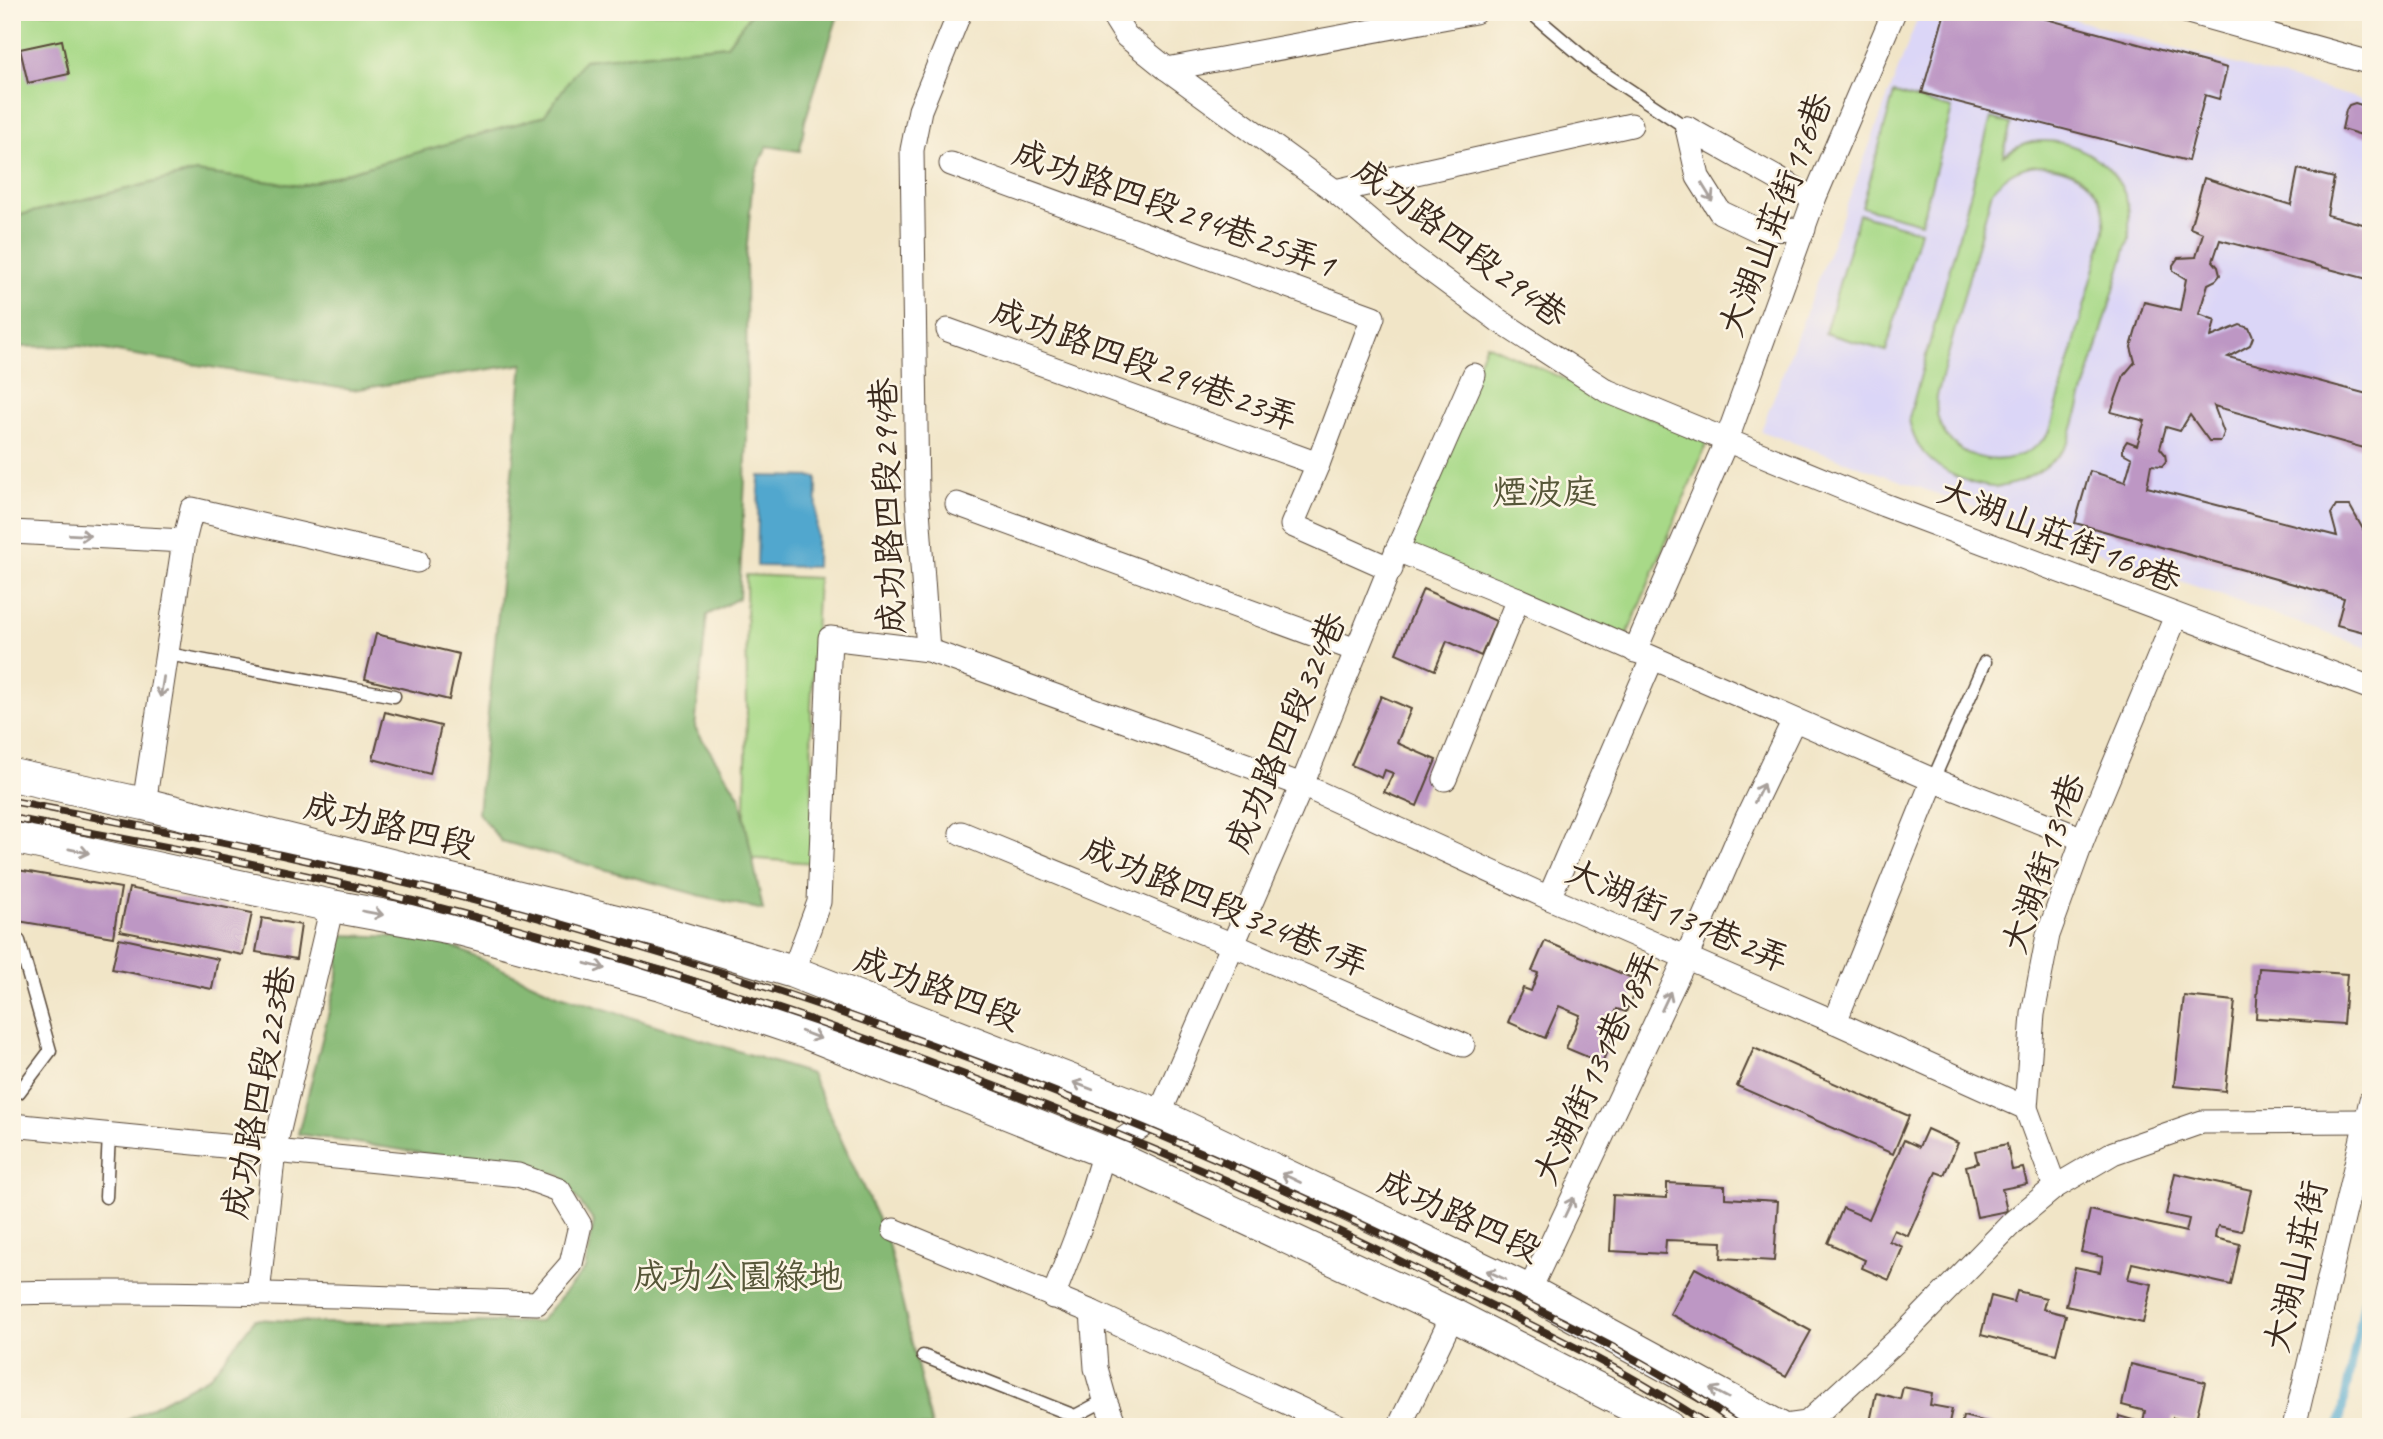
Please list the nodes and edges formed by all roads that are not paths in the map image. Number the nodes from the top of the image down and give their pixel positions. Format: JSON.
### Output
{"nodes":[{"id":1,"x":960,"y":12,"type":"edge"},
{"id":2,"x":1111,"y":12,"type":"edge"},
{"id":3,"x":1475,"y":12,"type":"edge"},
{"id":4,"x":1530,"y":12,"type":"edge"},
{"id":5,"x":1894,"y":12,"type":"edge"},
{"id":6,"x":2188,"y":12,"type":"edge"},
{"id":7,"x":2371,"y":63,"type":"edge"},
{"id":8,"x":1167,"y":69,"type":"junction"},
{"id":9,"x":1631,"y":125,"type":"dead end"},
{"id":10,"x":1687,"y":128,"type":"junction"},
{"id":11,"x":951,"y":164,"type":"dead end"},
{"id":12,"x":1335,"y":191,"type":"junction"},
{"id":13,"x":1814,"y":199,"type":"junction"},
{"id":14,"x":1804,"y":229,"type":"junction"},
{"id":15,"x":948,"y":330,"type":"dead end"},
{"id":16,"x":1474,"y":375,"type":"dead end"},
{"id":17,"x":1726,"y":442,"type":"junction"},
{"id":18,"x":1318,"y":464,"type":"junction"},
{"id":19,"x":957,"y":504,"type":"dead end"},
{"id":20,"x":12,"y":532,"type":"edge"},
{"id":21,"x":184,"y":541,"type":"junction"},
{"id":22,"x":1394,"y":560,"type":"junction"},
{"id":23,"x":417,"y":561,"type":"dead end"},
{"id":24,"x":1518,"y":599,"type":"junction"},
{"id":25,"x":2176,"y":616,"type":"junction"},
{"id":26,"x":928,"y":650,"type":"junction"},
{"id":27,"x":1356,"y":650,"type":"junction"},
{"id":28,"x":168,"y":654,"type":"junction"},
{"id":29,"x":1644,"y":655,"type":"junction"},
{"id":30,"x":1985,"y":662,"type":"dead end"},
{"id":31,"x":2371,"y":688,"type":"edge"},
{"id":32,"x":394,"y":696,"type":"dead end"},
{"id":33,"x":1794,"y":720,"type":"junction"},
{"id":34,"x":12,"y":775,"type":"edge"},
{"id":35,"x":1445,"y":779,"type":"dead end"},
{"id":36,"x":1933,"y":779,"type":"junction"},
{"id":37,"x":1302,"y":785,"type":"junction"},
{"id":38,"x":144,"y":804,"type":"junction"},
{"id":39,"x":961,"y":833,"type":"dead end"},
{"id":40,"x":12,"y":836,"type":"edge"},
{"id":41,"x":2083,"y":839,"type":"junction"},
{"id":42,"x":1549,"y":898,"type":"junction"},
{"id":43,"x":332,"y":906,"type":"junction"},
{"id":44,"x":19,"y":942,"type":"dead end"},
{"id":45,"x":1233,"y":945,"type":"junction"},
{"id":46,"x":1686,"y":958,"type":"junction"},
{"id":47,"x":793,"y":972,"type":"junction"},
{"id":48,"x":1835,"y":1021,"type":"junction"},
{"id":49,"x":1463,"y":1045,"type":"dead end"},
{"id":50,"x":12,"y":1096,"type":"edge"},
{"id":51,"x":2026,"y":1108,"type":"junction"},
{"id":52,"x":2368,"y":1111,"type":"edge"},
{"id":53,"x":1159,"y":1115,"type":"junction"},
{"id":54,"x":12,"y":1125,"type":"edge"},
{"id":55,"x":109,"y":1134,"type":"junction"},
{"id":56,"x":274,"y":1151,"type":"junction"},
{"id":57,"x":1104,"y":1152,"type":"junction"},
{"id":58,"x":2054,"y":1187,"type":"junction"},
{"id":59,"x":106,"y":1197,"type":"dead end"},
{"id":60,"x":894,"y":1230,"type":"dead end"},
{"id":61,"x":1529,"y":1291,"type":"junction"},
{"id":62,"x":12,"y":1293,"type":"edge"},
{"id":63,"x":258,"y":1294,"type":"junction"},
{"id":64,"x":1053,"y":1297,"type":"junction"},
{"id":65,"x":1092,"y":1312,"type":"junction"},
{"id":66,"x":1453,"y":1315,"type":"junction"},
{"id":67,"x":923,"y":1356,"type":"dead end"},
{"id":68,"x":1105,"y":1400,"type":"junction"},
{"id":69,"x":1073,"y":1421,"type":"edge"},
{"id":70,"x":1402,"y":1426,"type":"edge"},
{"id":71,"x":1116,"y":1427,"type":"edge"},
{"id":72,"x":1339,"y":1427,"type":"edge"},
{"id":73,"x":1668,"y":1427,"type":"edge"},
{"id":74,"x":1778,"y":1427,"type":"edge"},
{"id":75,"x":2294,"y":1427,"type":"edge"}],
"edges":[{"from":1,"to":26,"type":"street","name":"成功路四段294巷"},
{"from":2,"to":8,"type":"street","name":"成功路四段294巷"},
{"from":3,"to":8,"type":"street"},
{"from":4,"to":10,"type":"lane"},
{"from":5,"to":13,"type":"street","name":"大湖山莊街176巷"},
{"from":6,"to":7,"type":"street"},
{"from":8,"to":12,"type":"street","name":"成功路四段294巷"},
{"from":9,"to":12,"type":"street"},
{"from":10,"to":13,"type":"street"},
{"from":10,"to":14,"type":"street","one_way":true},
{"from":11,"to":18,"type":"street","name":"成功路四段294巷25弄1"},
{"from":12,"to":17,"type":"street","name":"成功路四段294巷"},
{"from":13,"to":14,"type":"street","name":"大湖山莊街176巷"},
{"from":14,"to":17,"type":"street","name":"大湖山莊街176巷"},
{"from":15,"to":18,"type":"street","name":"成功路四段294巷23弄"},
{"from":16,"to":22,"type":"street","name":"成功路四段324巷"},
{"from":17,"to":25,"type":"street","name":"大湖山莊街168巷"},
{"from":17,"to":29,"type":"street"},
{"from":18,"to":22,"type":"street"},
{"from":19,"to":27,"type":"street"},
{"from":20,"to":21,"type":"street","one_way":true},
{"from":21,"to":23,"type":"street"},
{"from":21,"to":28,"type":"street"},
{"from":22,"to":24,"type":"street"},
{"from":22,"to":27,"type":"street","name":"成功路四段324巷"},
{"from":24,"to":29,"type":"street"},
{"from":24,"to":35,"type":"street"},
{"from":25,"to":31,"type":"street","name":"大湖山莊街168巷"},
{"from":25,"to":41,"type":"street","name":"大湖街131巷"},
{"from":26,"to":37,"type":"street","name":"大湖街131巷2弄"},
{"from":26,"to":47,"type":"street","name":"成功路四段294巷"},
{"from":27,"to":37,"type":"street","name":"成功路四段324巷"},
{"from":28,"to":32,"type":"lane"},
{"from":28,"to":38,"type":"street","one_way":true},
{"from":29,"to":33,"type":"street"},
{"from":29,"to":42,"type":"street"},
{"from":30,"to":36,"type":"lane"},
{"from":33,"to":36,"type":"street"},
{"from":46,"to":33,"type":"street","name":"大湖街131巷18弄","one_way":true},
{"from":34,"to":38,"type":"main road","name":"成功路四段"},
{"from":36,"to":41,"type":"street"},
{"from":36,"to":48,"type":"street"},
{"from":37,"to":42,"type":"street","name":"大湖街131巷2弄"},
{"from":37,"to":45,"type":"street","name":"成功路四段324巷"},
{"from":38,"to":47,"type":"main road","name":"成功路四段"},
{"from":39,"to":45,"type":"street","name":"成功路四段324巷1弄"},
{"from":40,"to":43,"type":"main road","one_way":true},
{"from":41,"to":51,"type":"street","name":"大湖街131巷"},
{"from":42,"to":46,"type":"street","name":"大湖街131巷2弄"},
{"from":43,"to":56,"type":"street","name":"成功路四段223巷"},
{"from":43,"to":57,"type":"main road","one_way":true},
{"from":44,"to":50,"type":"lane"},
{"from":45,"to":49,"type":"street","name":"成功路四段324巷1弄"},
{"from":45,"to":53,"type":"street","name":"成功路四段324巷"},
{"from":46,"to":48,"type":"street","name":"大湖街131巷2弄"},
{"from":61,"to":46,"type":"street","name":"大湖街131巷18弄","one_way":true},
{"from":53,"to":47,"type":"main road","name":"成功路四段","one_way":true},
{"from":48,"to":51,"type":"street","name":"大湖街131巷2弄"},
{"from":51,"to":58,"type":"street","name":"大湖街131巷"},
{"from":52,"to":58,"type":"street","name":"大湖山莊街"},
{"from":52,"to":75,"type":"street","name":"大湖山莊街"},
{"from":53,"to":57,"type":"street"},
{"from":61,"to":53,"type":"main road","name":"成功路四段","one_way":true},
{"from":54,"to":55,"type":"street"},
{"from":55,"to":56,"type":"street"},
{"from":55,"to":59,"type":"lane"},
{"from":56,"to":63,"type":"street","name":"成功路四段223巷"},
{"from":56,"to":63,"type":"street"},
{"from":57,"to":64,"type":"street"},
{"from":57,"to":66,"type":"main road"},
{"from":58,"to":74,"type":"street"},
{"from":60,"to":64,"type":"street"},
{"from":74,"to":61,"type":"main road","name":"成功路四段","one_way":true},
{"from":62,"to":63,"type":"street"},
{"from":64,"to":65,"type":"street"},
{"from":65,"to":68,"type":"street"},
{"from":65,"to":72,"type":"street"},
{"from":66,"to":70,"type":"street"},
{"from":66,"to":73,"type":"main road"},
{"from":67,"to":69,"type":"lane"},
{"from":68,"to":69,"type":"lane"},
{"from":68,"to":71,"type":"street"}]}
